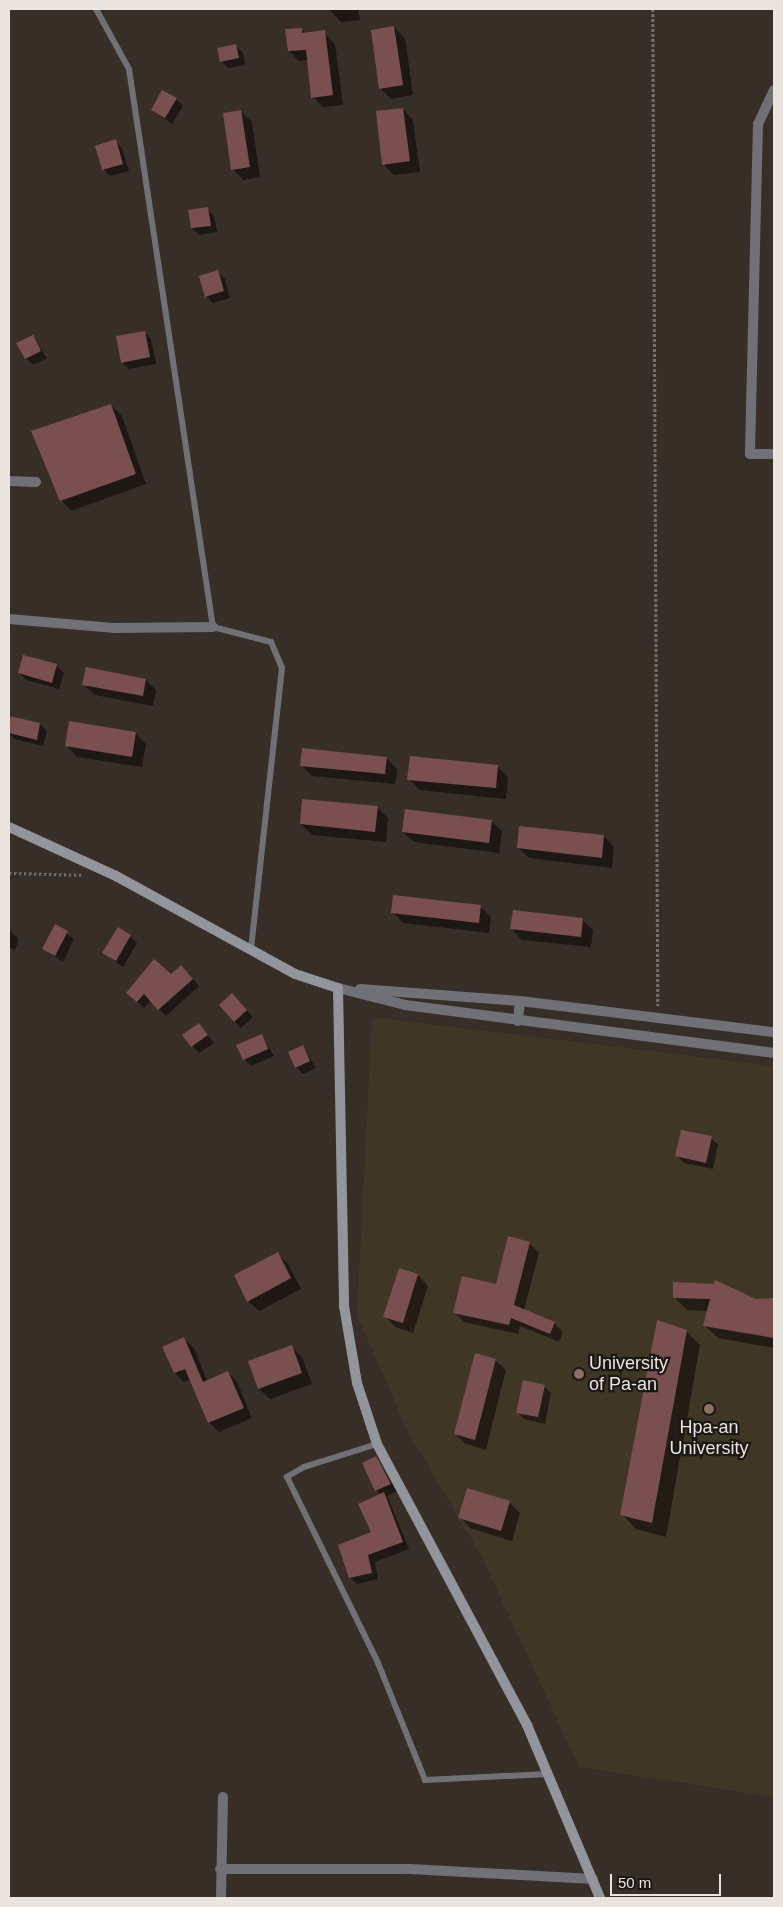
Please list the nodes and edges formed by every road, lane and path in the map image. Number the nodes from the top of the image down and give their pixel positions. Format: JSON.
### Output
{"nodes":[{"id":1,"x":96,"y":9,"type":"edge"},
{"id":2,"x":653,"y":9,"type":"edge"},
{"id":3,"x":774,"y":90,"type":"edge"},
{"id":4,"x":774,"y":454,"type":"edge"},
{"id":5,"x":9,"y":481,"type":"edge"},
{"id":6,"x":36,"y":482,"type":"dead end"},
{"id":7,"x":9,"y":619,"type":"edge"},
{"id":8,"x":212,"y":627,"type":"junction"},
{"id":9,"x":9,"y":827,"type":"edge"},
{"id":10,"x":9,"y":873,"type":"edge"},
{"id":11,"x":86,"y":875,"type":"dead end"},
{"id":12,"x":252,"y":950,"type":"junction"},
{"id":13,"x":338,"y":988,"type":"junction"},
{"id":14,"x":520,"y":1001,"type":"junction"},
{"id":15,"x":658,"y":1018,"type":"junction"},
{"id":16,"x":518,"y":1022,"type":"junction"},
{"id":17,"x":774,"y":1032,"type":"edge"},
{"id":18,"x":774,"y":1053,"type":"edge"},
{"id":19,"x":377,"y":1444,"type":"junction"},
{"id":20,"x":548,"y":1774,"type":"junction"},
{"id":21,"x":224,"y":1797,"type":"dead end"},
{"id":22,"x":220,"y":1869,"type":"junction"},
{"id":23,"x":593,"y":1879,"type":"junction"},
{"id":24,"x":221,"y":1898,"type":"edge"},
{"id":25,"x":600,"y":1898,"type":"edge"}],
"edges":[{"from":1,"to":8,"type":"lane"},
{"from":2,"to":15,"type":"path"},
{"from":3,"to":4,"type":"street"},
{"from":5,"to":6,"type":"street"},
{"from":7,"to":8,"type":"street"},
{"from":8,"to":12,"type":"lane"},
{"from":9,"to":12,"type":"street"},
{"from":10,"to":11,"type":"path"},
{"from":12,"to":13,"type":"street"},
{"from":13,"to":14,"type":"street"},
{"from":13,"to":16,"type":"street"},
{"from":13,"to":19,"type":"street"},
{"from":14,"to":15,"type":"street"},
{"from":14,"to":16,"type":"street"},
{"from":15,"to":17,"type":"street"},
{"from":16,"to":18,"type":"street"},
{"from":19,"to":20,"type":"street"},
{"from":19,"to":20,"type":"lane"},
{"from":20,"to":23,"type":"street"},
{"from":21,"to":22,"type":"street"},
{"from":22,"to":23,"type":"street"},
{"from":22,"to":24,"type":"street"},
{"from":23,"to":25,"type":"street"}]}
